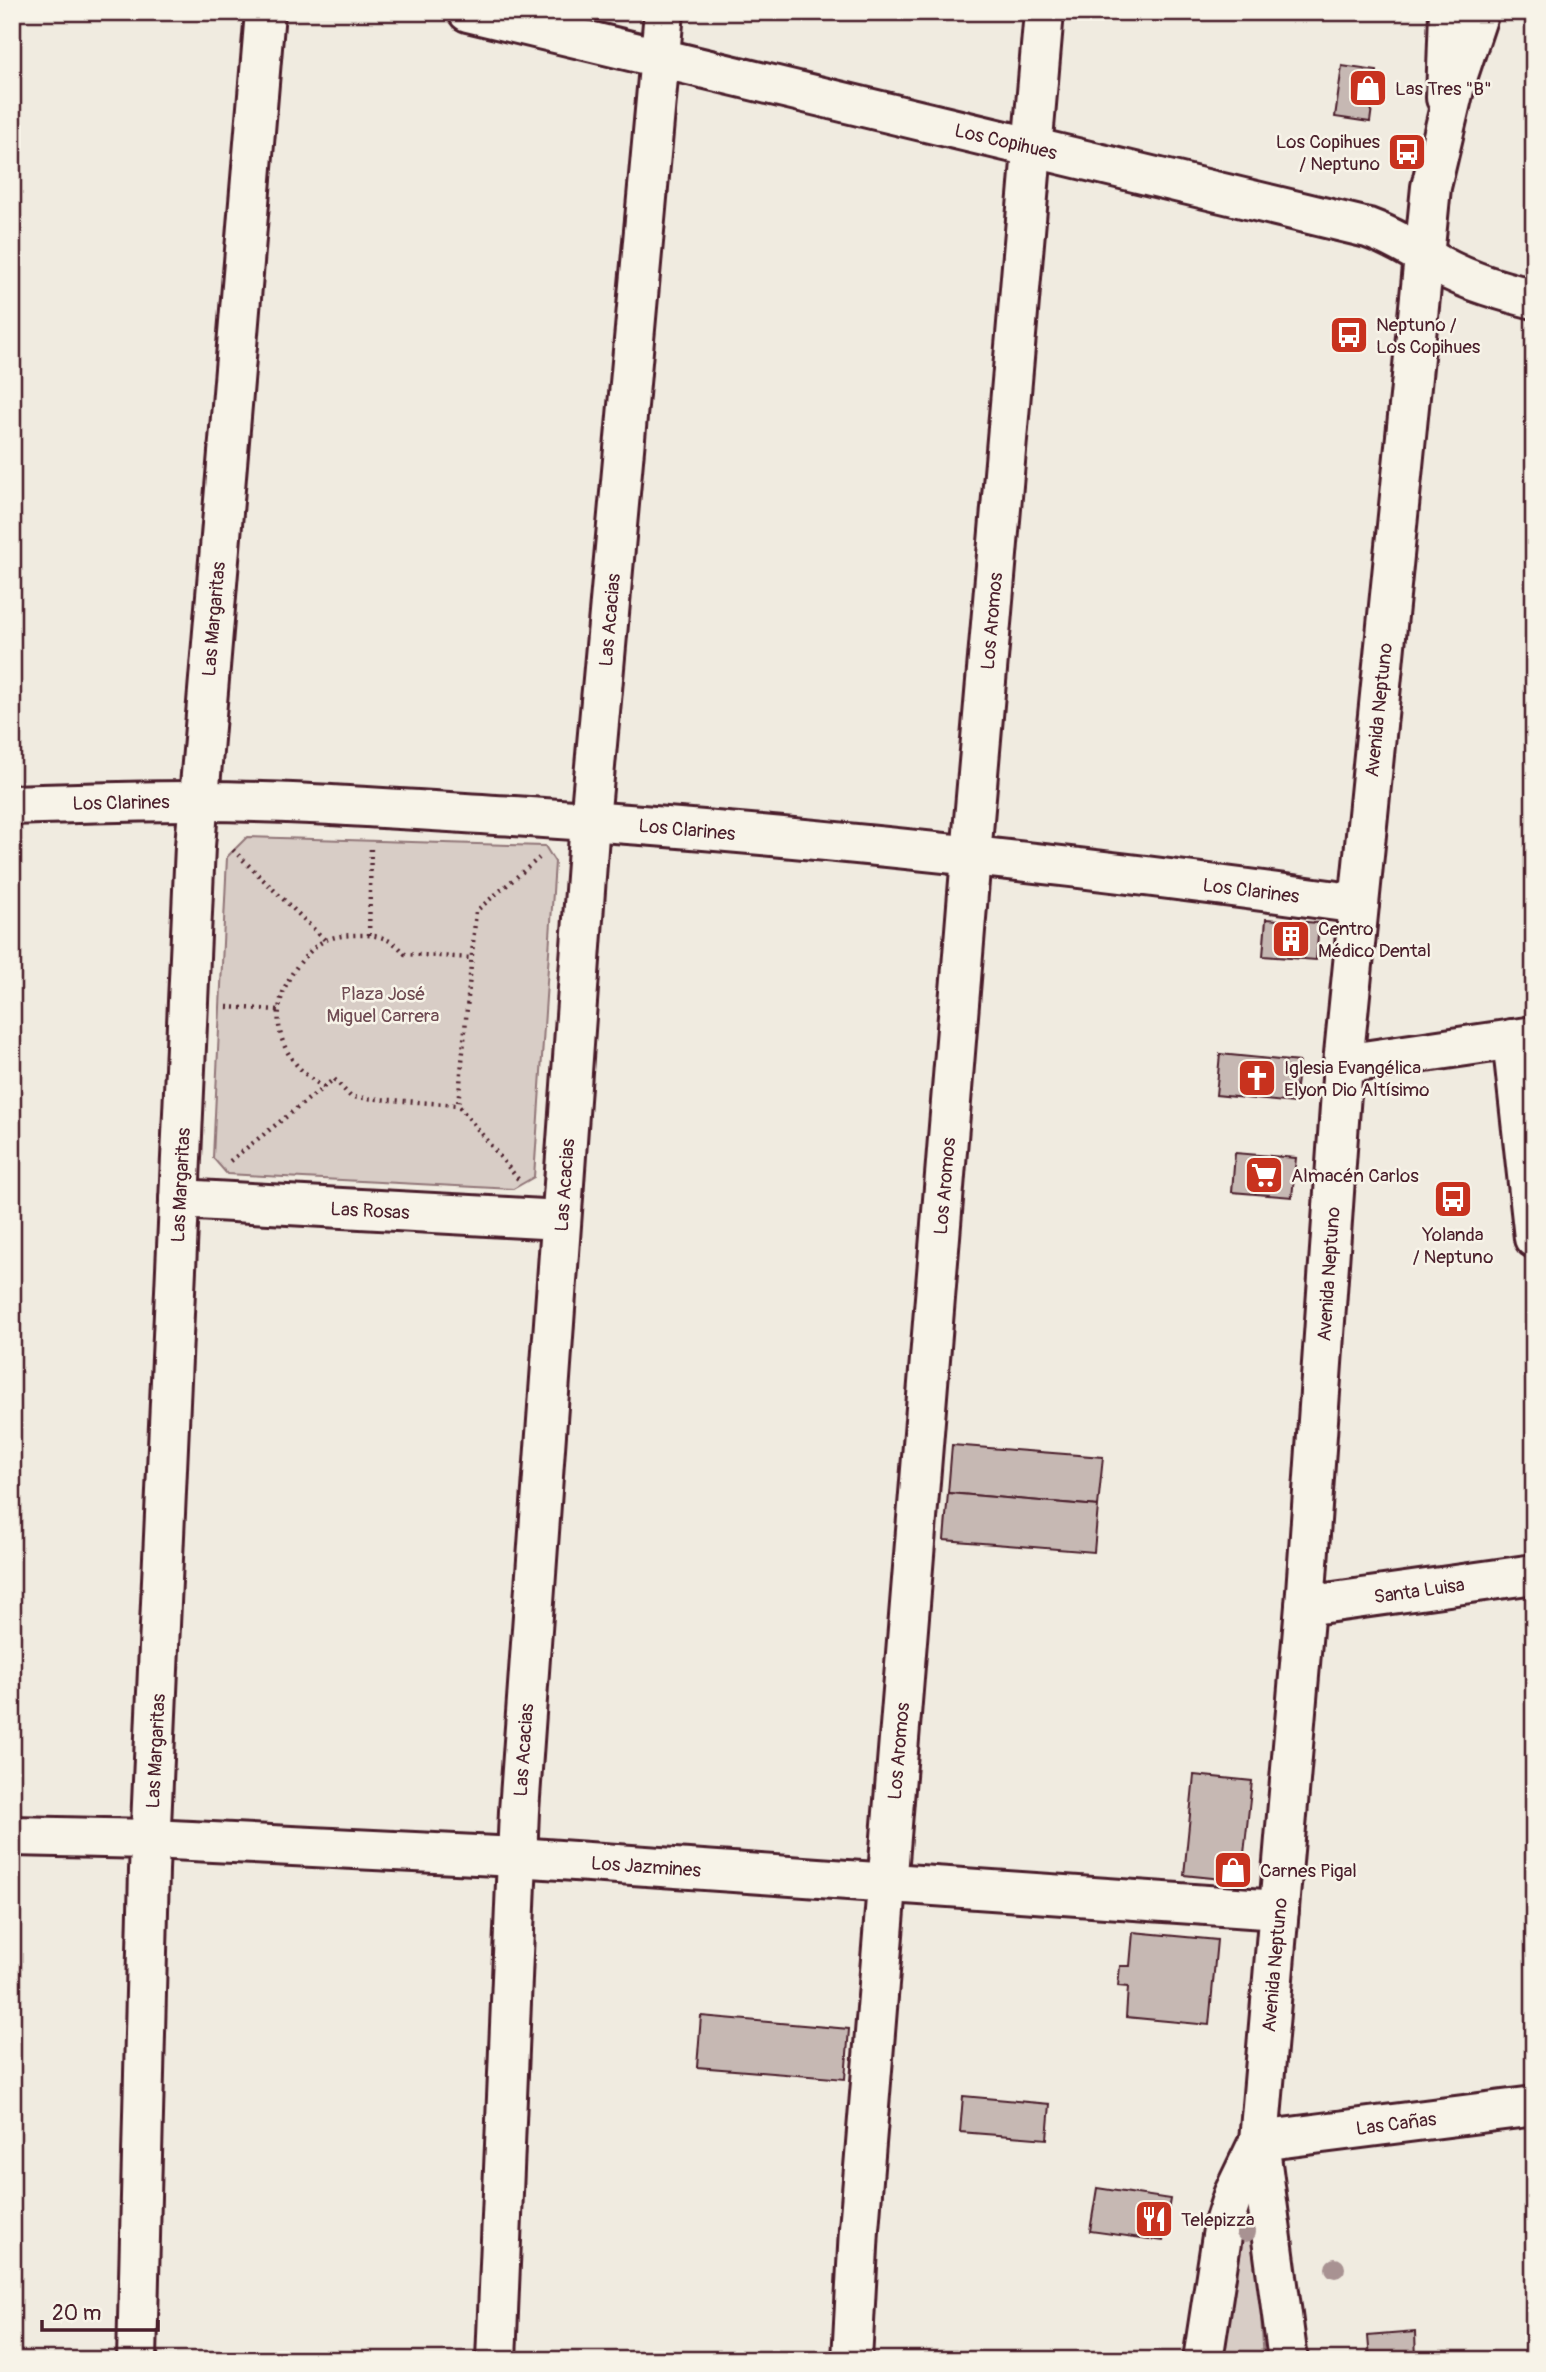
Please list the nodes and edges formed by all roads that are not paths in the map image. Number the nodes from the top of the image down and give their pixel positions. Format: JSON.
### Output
{"nodes":[{"id":1,"x":265,"y":12,"type":"edge"},
{"id":2,"x":468,"y":12,"type":"edge"},
{"id":3,"x":664,"y":12,"type":"edge"},
{"id":4,"x":1044,"y":12,"type":"edge"},
{"id":5,"x":1448,"y":12,"type":"edge"},
{"id":6,"x":1479,"y":12,"type":"edge"},
{"id":7,"x":659,"y":58,"type":"junction"},
{"id":8,"x":1446,"y":117,"type":"junction"},
{"id":9,"x":1031,"y":147,"type":"junction"},
{"id":10,"x":1424,"y":255,"type":"junction"},
{"id":11,"x":1534,"y":299,"type":"edge"},
{"id":12,"x":198,"y":801,"type":"junction"},
{"id":13,"x":12,"y":805,"type":"edge"},
{"id":14,"x":590,"y":821,"type":"junction"},
{"id":15,"x":971,"y":856,"type":"junction"},
{"id":16,"x":1359,"y":904,"type":"junction"},
{"id":17,"x":1523,"y":1037,"type":"edge"},
{"id":18,"x":1343,"y":1064,"type":"junction"},
{"id":19,"x":195,"y":1200,"type":"junction"},
{"id":20,"x":544,"y":1219,"type":"junction"},
{"id":21,"x":1534,"y":1237,"type":"edge"},
{"id":22,"x":1534,"y":1574,"type":"edge"},
{"id":23,"x":1305,"y":1606,"type":"junction"},
{"id":24,"x":12,"y":1836,"type":"edge"},
{"id":25,"x":150,"y":1839,"type":"junction"},
{"id":26,"x":517,"y":1857,"type":"junction"},
{"id":27,"x":888,"y":1882,"type":"junction"},
{"id":28,"x":1279,"y":1910,"type":"junction"},
{"id":29,"x":1534,"y":2106,"type":"edge"},
{"id":30,"x":1259,"y":2141,"type":"junction"},
{"id":31,"x":137,"y":2360,"type":"edge"},
{"id":32,"x":496,"y":2360,"type":"edge"},
{"id":33,"x":852,"y":2360,"type":"edge"},
{"id":34,"x":1203,"y":2360,"type":"edge"},
{"id":35,"x":1288,"y":2360,"type":"edge"}],
"edges":[{"from":1,"to":12,"type":"street","name":"Las Margaritas"},
{"from":2,"to":7,"type":"street","name":"Los Copihues"},
{"from":3,"to":7,"type":"street","name":"Las Acacias"},
{"from":4,"to":9,"type":"street","name":"Los Aromos"},
{"from":5,"to":8,"type":"street","name":"Avenida Neptuno"},
{"from":6,"to":8,"type":"street","name":"Avenida Neptuno"},
{"from":7,"to":9,"type":"street","name":"Los Copihues"},
{"from":7,"to":14,"type":"street","name":"Las Acacias"},
{"from":8,"to":10,"type":"street","name":"Avenida Neptuno"},
{"from":9,"to":10,"type":"street","name":"Los Copihues"},
{"from":9,"to":15,"type":"street","name":"Los Aromos"},
{"from":10,"to":11,"type":"street","name":"Los Copihues"},
{"from":10,"to":16,"type":"street","name":"Avenida Neptuno"},
{"from":12,"to":13,"type":"street","name":"Los Clarines"},
{"from":12,"to":14,"type":"street","name":"Los Clarines"},
{"from":12,"to":19,"type":"street","name":"Las Margaritas"},
{"from":14,"to":15,"type":"street","name":"Los Clarines"},
{"from":14,"to":20,"type":"street","name":"Las Acacias"},
{"from":15,"to":16,"type":"street","name":"Los Clarines"},
{"from":15,"to":27,"type":"street","name":"Los Aromos"},
{"from":16,"to":18,"type":"street","name":"Avenida Neptuno"},
{"from":17,"to":18,"type":"street"},
{"from":17,"to":21,"type":"street"},
{"from":18,"to":23,"type":"street","name":"Avenida Neptuno"},
{"from":19,"to":20,"type":"street","name":"Las Rosas"},
{"from":19,"to":25,"type":"street","name":"Las Margaritas"},
{"from":20,"to":26,"type":"street","name":"Las Acacias"},
{"from":22,"to":23,"type":"street","name":"Santa Luisa"},
{"from":23,"to":28,"type":"street","name":"Avenida Neptuno"},
{"from":24,"to":25,"type":"street","name":"Los Jazmines"},
{"from":25,"to":26,"type":"street","name":"Los Jazmines"},
{"from":25,"to":31,"type":"street","name":"Las Margaritas"},
{"from":26,"to":27,"type":"street","name":"Los Jazmines"},
{"from":26,"to":32,"type":"street","name":"Las Acacias"},
{"from":27,"to":28,"type":"street","name":"Los Jazmines"},
{"from":27,"to":33,"type":"street","name":"Los Aromos"},
{"from":28,"to":30,"type":"street","name":"Avenida Neptuno"},
{"from":29,"to":30,"type":"street","name":"Las Cañas"},
{"from":30,"to":34,"type":"street","name":"Avenida Neptuno"},
{"from":30,"to":35,"type":"street","name":"Avenida Neptuno"}]}
